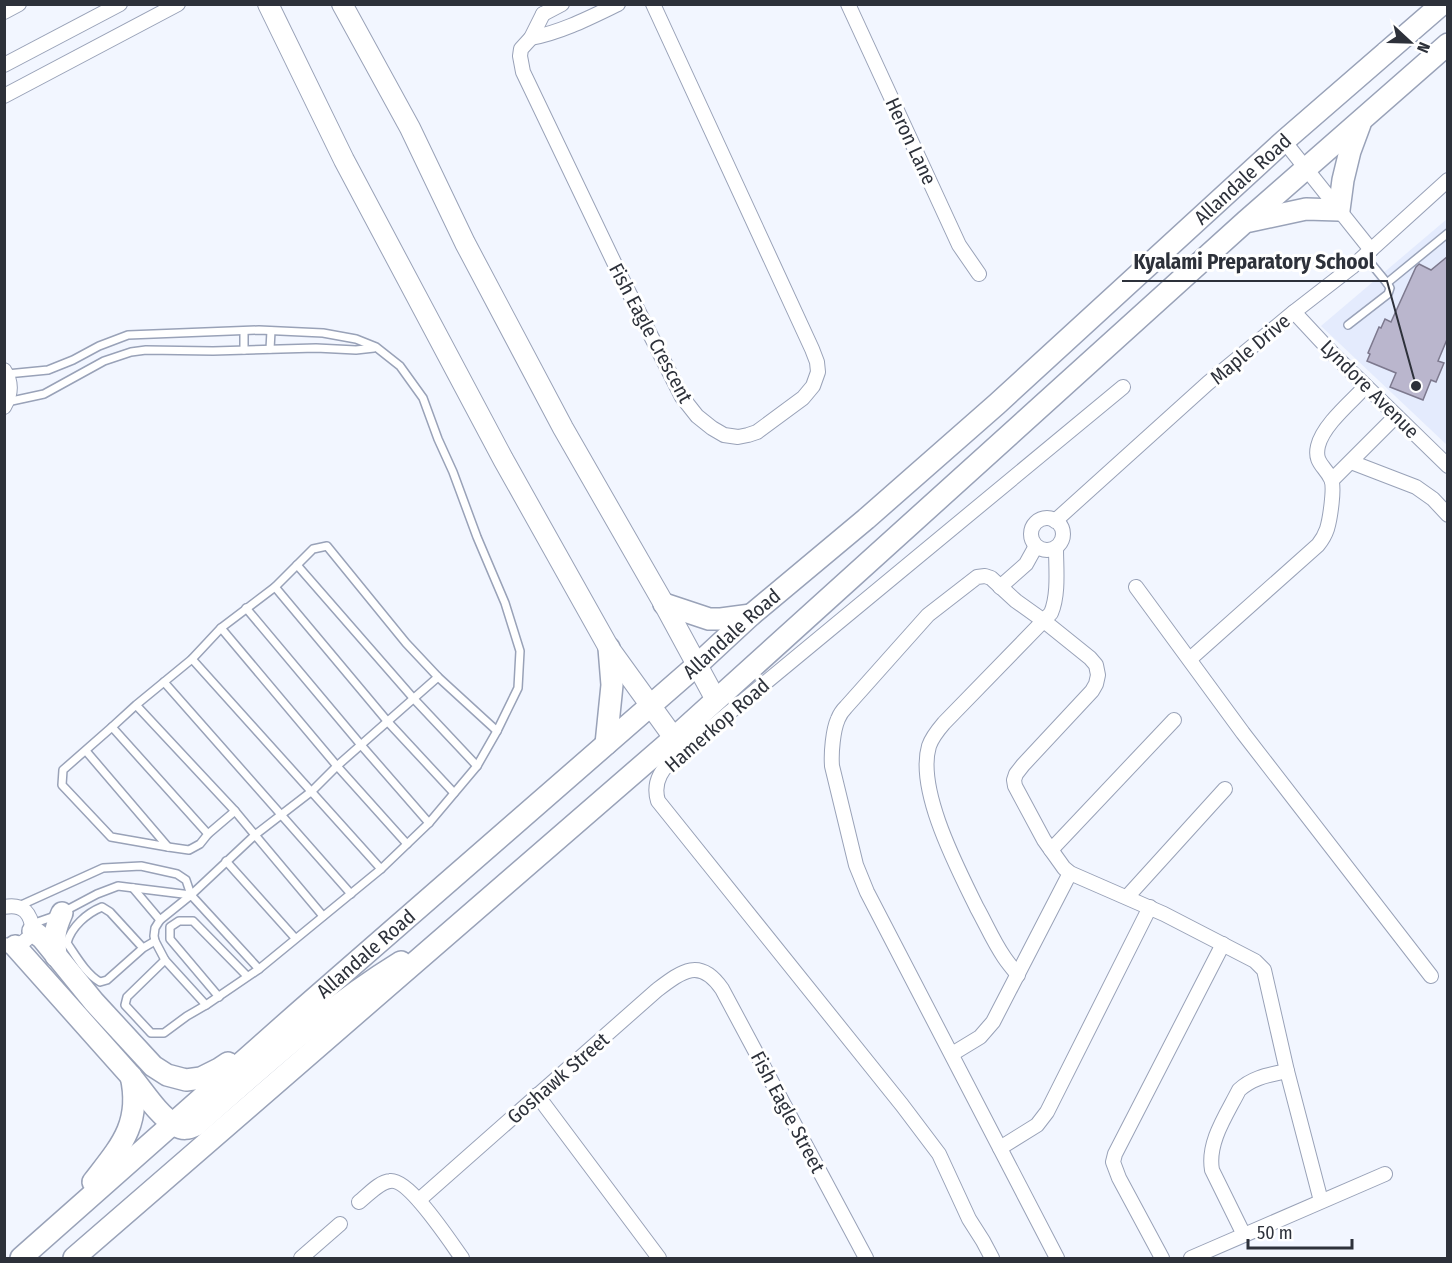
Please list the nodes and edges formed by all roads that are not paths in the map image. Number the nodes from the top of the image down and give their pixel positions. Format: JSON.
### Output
{"nodes":[{"id":1,"x":19,"y":4,"type":"edge"},
{"id":2,"x":120,"y":4,"type":"edge"},
{"id":3,"x":178,"y":4,"type":"edge"},
{"id":4,"x":253,"y":4,"type":"edge"},
{"id":5,"x":342,"y":4,"type":"edge"},
{"id":6,"x":562,"y":4,"type":"edge"},
{"id":7,"x":618,"y":4,"type":"edge"},
{"id":8,"x":653,"y":4,"type":"edge"},
{"id":9,"x":849,"y":4,"type":"edge"},
{"id":10,"x":1442,"y":4,"type":"edge"},
{"id":11,"x":541,"y":9,"type":"edge"},
{"id":12,"x":270,"y":10,"type":"edge"},
{"id":13,"x":4,"y":12,"type":"edge"},
{"id":14,"x":552,"y":34,"type":"junction"},
{"id":15,"x":531,"y":38,"type":"junction"},
{"id":16,"x":1448,"y":44,"type":"edge"},
{"id":17,"x":4,"y":65,"type":"edge"},
{"id":18,"x":4,"y":96,"type":"edge"},
{"id":19,"x":1361,"y":120,"type":"junction"},
{"id":20,"x":1284,"y":141,"type":"junction"},
{"id":21,"x":1306,"y":168,"type":"junction"},
{"id":22,"x":1448,"y":180,"type":"edge"},
{"id":23,"x":1339,"y":210,"type":"junction"},
{"id":24,"x":1246,"y":221,"type":"junction"},
{"id":25,"x":1448,"y":232,"type":"edge"},
{"id":26,"x":1368,"y":253,"type":"junction"},
{"id":27,"x":979,"y":274,"type":"dead end"},
{"id":28,"x":1387,"y":283,"type":"junction"},
{"id":29,"x":1294,"y":312,"type":"junction"},
{"id":30,"x":1348,"y":326,"type":"dead end"},
{"id":31,"x":244,"y":331,"type":"junction"},
{"id":32,"x":271,"y":331,"type":"junction"},
{"id":33,"x":376,"y":347,"type":"junction"},
{"id":34,"x":270,"y":349,"type":"junction"},
{"id":35,"x":244,"y":350,"type":"junction"},
{"id":36,"x":6,"y":372,"type":"edge"},
{"id":37,"x":1366,"y":386,"type":"junction"},
{"id":38,"x":1123,"y":387,"type":"dead end"},
{"id":39,"x":6,"y":405,"type":"edge"},
{"id":40,"x":1396,"y":416,"type":"junction"},
{"id":41,"x":1351,"y":462,"type":"junction"},
{"id":42,"x":1448,"y":466,"type":"edge"},
{"id":43,"x":1332,"y":480,"type":"junction"},
{"id":44,"x":1448,"y":515,"type":"edge"},
{"id":45,"x":1055,"y":521,"type":"junction"},
{"id":46,"x":1036,"y":546,"type":"junction"},
{"id":47,"x":1056,"y":548,"type":"junction"},
{"id":48,"x":297,"y":565,"type":"junction"},
{"id":49,"x":275,"y":587,"type":"junction"},
{"id":50,"x":1000,"y":587,"type":"junction"},
{"id":51,"x":1136,"y":587,"type":"dead end"},
{"id":52,"x":664,"y":604,"type":"junction"},
{"id":53,"x":246,"y":608,"type":"junction"},
{"id":54,"x":751,"y":615,"type":"junction"},
{"id":55,"x":1044,"y":621,"type":"junction"},
{"id":56,"x":221,"y":628,"type":"junction"},
{"id":57,"x":609,"y":648,"type":"junction"},
{"id":58,"x":192,"y":659,"type":"junction"},
{"id":59,"x":1190,"y":659,"type":"junction"},
{"id":60,"x":697,"y":665,"type":"junction"},
{"id":61,"x":438,"y":677,"type":"junction"},
{"id":62,"x":164,"y":682,"type":"junction"},
{"id":63,"x":414,"y":699,"type":"junction"},
{"id":64,"x":717,"y":700,"type":"junction"},
{"id":65,"x":136,"y":705,"type":"junction"},
{"id":66,"x":651,"y":705,"type":"junction"},
{"id":67,"x":1174,"y":720,"type":"dead end"},
{"id":68,"x":388,"y":722,"type":"junction"},
{"id":69,"x":112,"y":727,"type":"junction"},
{"id":70,"x":496,"y":731,"type":"junction"},
{"id":71,"x":674,"y":738,"type":"junction"},
{"id":72,"x":606,"y":744,"type":"junction"},
{"id":73,"x":361,"y":745,"type":"junction"},
{"id":74,"x":86,"y":751,"type":"junction"},
{"id":75,"x":337,"y":766,"type":"junction"},
{"id":76,"x":477,"y":766,"type":"junction"},
{"id":77,"x":1225,"y":789,"type":"dead end"},
{"id":78,"x":312,"y":791,"type":"junction"},
{"id":79,"x":454,"y":793,"type":"junction"},
{"id":80,"x":235,"y":811,"type":"junction"},
{"id":81,"x":282,"y":814,"type":"junction"},
{"id":82,"x":429,"y":823,"type":"junction"},
{"id":83,"x":208,"y":834,"type":"junction"},
{"id":84,"x":255,"y":835,"type":"junction"},
{"id":85,"x":407,"y":844,"type":"junction"},
{"id":86,"x":168,"y":848,"type":"junction"},
{"id":87,"x":1051,"y":850,"type":"junction"},
{"id":88,"x":226,"y":861,"type":"junction"},
{"id":89,"x":381,"y":869,"type":"junction"},
{"id":90,"x":1070,"y":873,"type":"junction"},
{"id":91,"x":133,"y":888,"type":"junction"},
{"id":92,"x":351,"y":894,"type":"junction"},
{"id":93,"x":191,"y":895,"type":"junction"},
{"id":94,"x":1127,"y":897,"type":"junction"},
{"id":95,"x":9,"y":904,"type":"edge"},
{"id":96,"x":1150,"y":907,"type":"junction"},
{"id":97,"x":62,"y":913,"type":"junction"},
{"id":98,"x":323,"y":916,"type":"junction"},
{"id":99,"x":160,"y":921,"type":"junction"},
{"id":100,"x":459,"y":924,"type":"junction"},
{"id":101,"x":33,"y":928,"type":"junction"},
{"id":102,"x":295,"y":938,"type":"junction"},
{"id":103,"x":155,"y":941,"type":"junction"},
{"id":104,"x":1223,"y":944,"type":"junction"},
{"id":105,"x":10,"y":945,"type":"edge"},
{"id":106,"x":143,"y":948,"type":"junction"},
{"id":107,"x":56,"y":956,"type":"junction"},
{"id":108,"x":165,"y":960,"type":"junction"},
{"id":109,"x":259,"y":969,"type":"junction"},
{"id":110,"x":704,"y":971,"type":"joint"},
{"id":111,"x":1018,"y":975,"type":"junction"},
{"id":112,"x":247,"y":976,"type":"junction"},
{"id":113,"x":1431,"y":976,"type":"dead end"},
{"id":114,"x":219,"y":997,"type":"junction"},
{"id":115,"x":206,"y":1005,"type":"junction"},
{"id":116,"x":300,"y":1011,"type":"junction"},
{"id":117,"x":952,"y":1054,"type":"junction"},
{"id":118,"x":1287,"y":1071,"type":"junction"},
{"id":119,"x":130,"y":1076,"type":"junction"},
{"id":120,"x":537,"y":1095,"type":"junction"},
{"id":121,"x":172,"y":1124,"type":"junction"},
{"id":122,"x":1000,"y":1148,"type":"junction"},
{"id":123,"x":1385,"y":1174,"type":"dead end"},
{"id":124,"x":419,"y":1200,"type":"junction"},
{"id":125,"x":1321,"y":1201,"type":"junction"},
{"id":126,"x":359,"y":1202,"type":"dead end"},
{"id":127,"x":61,"y":1223,"type":"junction"},
{"id":128,"x":340,"y":1224,"type":"dead end"},
{"id":129,"x":1244,"y":1235,"type":"junction"},
{"id":130,"x":21,"y":1258,"type":"edge"},
{"id":131,"x":74,"y":1258,"type":"edge"},
{"id":132,"x":301,"y":1258,"type":"edge"},
{"id":133,"x":462,"y":1258,"type":"edge"},
{"id":134,"x":659,"y":1258,"type":"edge"},
{"id":135,"x":866,"y":1258,"type":"edge"},
{"id":136,"x":992,"y":1258,"type":"edge"},
{"id":137,"x":1057,"y":1258,"type":"edge"},
{"id":138,"x":1162,"y":1258,"type":"edge"},
{"id":139,"x":1191,"y":1258,"type":"edge"}],
"edges":[{"from":1,"to":13,"type":"street"},
{"from":2,"to":17,"type":"street"},
{"from":3,"to":18,"type":"street"},
{"from":4,"to":12,"type":"street"},
{"from":5,"to":52,"type":"street"},
{"from":6,"to":11,"type":"street"},
{"from":7,"to":14,"type":"street"},
{"from":8,"to":15,"type":"street","name":"Fish Eagle Crescent"},
{"from":9,"to":27,"type":"street","name":"Heron Lane"},
{"from":10,"to":20,"type":"main road","name":"Allandale Road"},
{"from":11,"to":14,"type":"street"},
{"from":11,"to":15,"type":"street","name":"Fish Eagle Crescent"},
{"from":12,"to":57,"type":"street"},
{"from":14,"to":15,"type":"street"},
{"from":16,"to":19,"type":"main road","name":"Allandale Road"},
{"from":19,"to":21,"type":"main road","name":"Allandale Road"},
{"from":19,"to":23,"type":"main road"},
{"from":20,"to":21,"type":"street"},
{"from":20,"to":54,"type":"main road","name":"Allandale Road"},
{"from":21,"to":23,"type":"street"},
{"from":21,"to":24,"type":"main road","name":"Allandale Road"},
{"from":22,"to":26,"type":"street","name":"Maple Drive"},
{"from":23,"to":24,"type":"main road"},
{"from":23,"to":26,"type":"street"},
{"from":24,"to":64,"type":"main road","name":"Allandale Road"},
{"from":25,"to":28,"type":"lane"},
{"from":26,"to":28,"type":"lane"},
{"from":26,"to":29,"type":"street","name":"Maple Drive"},
{"from":28,"to":30,"type":"lane"},
{"from":29,"to":37,"type":"street","name":"Lyndore Avenue"},
{"from":29,"to":45,"type":"street","name":"Maple Drive"},
{"from":31,"to":32,"type":"lane"},
{"from":31,"to":35,"type":"lane"},
{"from":31,"to":36,"type":"lane"},
{"from":32,"to":33,"type":"lane"},
{"from":32,"to":34,"type":"lane"},
{"from":33,"to":34,"type":"lane"},
{"from":33,"to":70,"type":"lane"},
{"from":34,"to":35,"type":"lane"},
{"from":35,"to":39,"type":"lane"},
{"from":36,"to":39,"type":"street"},
{"from":37,"to":40,"type":"street","name":"Lyndore Avenue"},
{"from":37,"to":43,"type":"street"},
{"from":38,"to":136,"type":"street","name":"Hamerkop Road"},
{"from":40,"to":41,"type":"street"},
{"from":40,"to":42,"type":"street","name":"Lyndore Avenue"},
{"from":41,"to":43,"type":"street"},
{"from":41,"to":44,"type":"street"},
{"from":43,"to":59,"type":"street"},
{"from":45,"to":46,"type":"street"},
{"from":45,"to":47,"type":"street"},
{"from":46,"to":47,"type":"street"},
{"from":46,"to":50,"type":"street"},
{"from":47,"to":55,"type":"street"},
{"from":48,"to":49,"type":"lane"},
{"from":48,"to":61,"type":"lane"},
{"from":48,"to":63,"type":"lane"},
{"from":49,"to":53,"type":"lane"},
{"from":49,"to":68,"type":"lane"},
{"from":50,"to":55,"type":"street"},
{"from":50,"to":117,"type":"street"},
{"from":51,"to":59,"type":"street"},
{"from":52,"to":54,"type":"main road"},
{"from":52,"to":60,"type":"street"},
{"from":53,"to":56,"type":"lane"},
{"from":53,"to":73,"type":"lane"},
{"from":54,"to":60,"type":"main road","name":"Allandale Road"},
{"from":55,"to":87,"type":"street"},
{"from":55,"to":111,"type":"street"},
{"from":56,"to":58,"type":"lane"},
{"from":56,"to":75,"type":"lane"},
{"from":57,"to":66,"type":"street"},
{"from":57,"to":72,"type":"main road"},
{"from":58,"to":62,"type":"lane"},
{"from":58,"to":78,"type":"lane"},
{"from":59,"to":113,"type":"street"},
{"from":60,"to":64,"type":"street"},
{"from":60,"to":66,"type":"main road","name":"Allandale Road"},
{"from":61,"to":63,"type":"lane"},
{"from":61,"to":70,"type":"lane"},
{"from":62,"to":65,"type":"lane"},
{"from":62,"to":81,"type":"lane"},
{"from":63,"to":68,"type":"lane"},
{"from":63,"to":76,"type":"lane"},
{"from":64,"to":71,"type":"main road","name":"Allandale Road"},
{"from":65,"to":69,"type":"lane"},
{"from":65,"to":80,"type":"lane"},
{"from":66,"to":71,"type":"street"},
{"from":66,"to":72,"type":"main road","name":"Allandale Road"},
{"from":67,"to":87,"type":"street"},
{"from":68,"to":73,"type":"lane"},
{"from":68,"to":79,"type":"lane"},
{"from":69,"to":74,"type":"lane"},
{"from":69,"to":83,"type":"lane"},
{"from":70,"to":76,"type":"lane"},
{"from":71,"to":100,"type":"main road","name":"Allandale Road"},
{"from":72,"to":116,"type":"main road","name":"Allandale Road"},
{"from":73,"to":75,"type":"lane"},
{"from":73,"to":82,"type":"lane"},
{"from":74,"to":86,"type":"lane"},
{"from":74,"to":86,"type":"lane"},
{"from":75,"to":78,"type":"lane"},
{"from":75,"to":85,"type":"lane"},
{"from":76,"to":79,"type":"lane"},
{"from":77,"to":94,"type":"street"},
{"from":78,"to":81,"type":"lane"},
{"from":78,"to":89,"type":"lane"},
{"from":79,"to":82,"type":"lane"},
{"from":80,"to":83,"type":"lane"},
{"from":80,"to":84,"type":"lane"},
{"from":81,"to":84,"type":"lane"},
{"from":81,"to":92,"type":"lane"},
{"from":82,"to":85,"type":"lane"},
{"from":83,"to":86,"type":"lane"},
{"from":84,"to":88,"type":"lane"},
{"from":84,"to":98,"type":"lane"},
{"from":85,"to":89,"type":"lane"},
{"from":87,"to":90,"type":"street"},
{"from":88,"to":93,"type":"lane"},
{"from":88,"to":102,"type":"lane"},
{"from":89,"to":92,"type":"lane"},
{"from":90,"to":94,"type":"street"},
{"from":90,"to":111,"type":"street"},
{"from":91,"to":93,"type":"lane"},
{"from":91,"to":97,"type":"lane"},
{"from":91,"to":99,"type":"lane"},
{"from":92,"to":98,"type":"lane"},
{"from":93,"to":95,"type":"lane"},
{"from":93,"to":99,"type":"lane"},
{"from":93,"to":109,"type":"lane"},
{"from":94,"to":96,"type":"street"},
{"from":95,"to":101,"type":"street"},
{"from":96,"to":104,"type":"street"},
{"from":96,"to":122,"type":"street"},
{"from":97,"to":101,"type":"lane"},
{"from":97,"to":107,"type":"main road"},
{"from":98,"to":102,"type":"lane"},
{"from":99,"to":103,"type":"lane"},
{"from":100,"to":121,"type":"main road"},
{"from":100,"to":131,"type":"main road","name":"Allandale Road"},
{"from":101,"to":105,"type":"street"},
{"from":101,"to":107,"type":"main road"},
{"from":102,"to":109,"type":"lane"},
{"from":103,"to":106,"type":"lane"},
{"from":103,"to":108,"type":"lane"},
{"from":104,"to":118,"type":"street"},
{"from":104,"to":138,"type":"street"},
{"from":105,"to":119,"type":"main road"},
{"from":106,"to":106,"type":"lane"},
{"from":107,"to":116,"type":"main road"},
{"from":108,"to":115,"type":"lane"},
{"from":108,"to":115,"type":"lane"},
{"from":109,"to":112,"type":"lane"},
{"from":110,"to":120,"type":"street","name":"Goshawk Street"},
{"from":110,"to":135,"type":"street","name":"Fish Eagle Street"},
{"from":111,"to":117,"type":"street"},
{"from":112,"to":114,"type":"lane"},
{"from":112,"to":114,"type":"lane"},
{"from":114,"to":115,"type":"lane"},
{"from":116,"to":121,"type":"main road","name":"Allandale Road"},
{"from":117,"to":122,"type":"street"},
{"from":118,"to":125,"type":"street"},
{"from":118,"to":129,"type":"street"},
{"from":119,"to":121,"type":"main road"},
{"from":119,"to":127,"type":"main road"},
{"from":120,"to":124,"type":"street","name":"Goshawk Street"},
{"from":120,"to":134,"type":"street"},
{"from":121,"to":127,"type":"main road","name":"Allandale Road"},
{"from":122,"to":137,"type":"street"},
{"from":123,"to":125,"type":"street"},
{"from":124,"to":126,"type":"street"},
{"from":124,"to":133,"type":"street"},
{"from":125,"to":129,"type":"street"},
{"from":127,"to":130,"type":"main road","name":"Allandale Road"},
{"from":128,"to":132,"type":"street"},
{"from":129,"to":139,"type":"street"}]}
